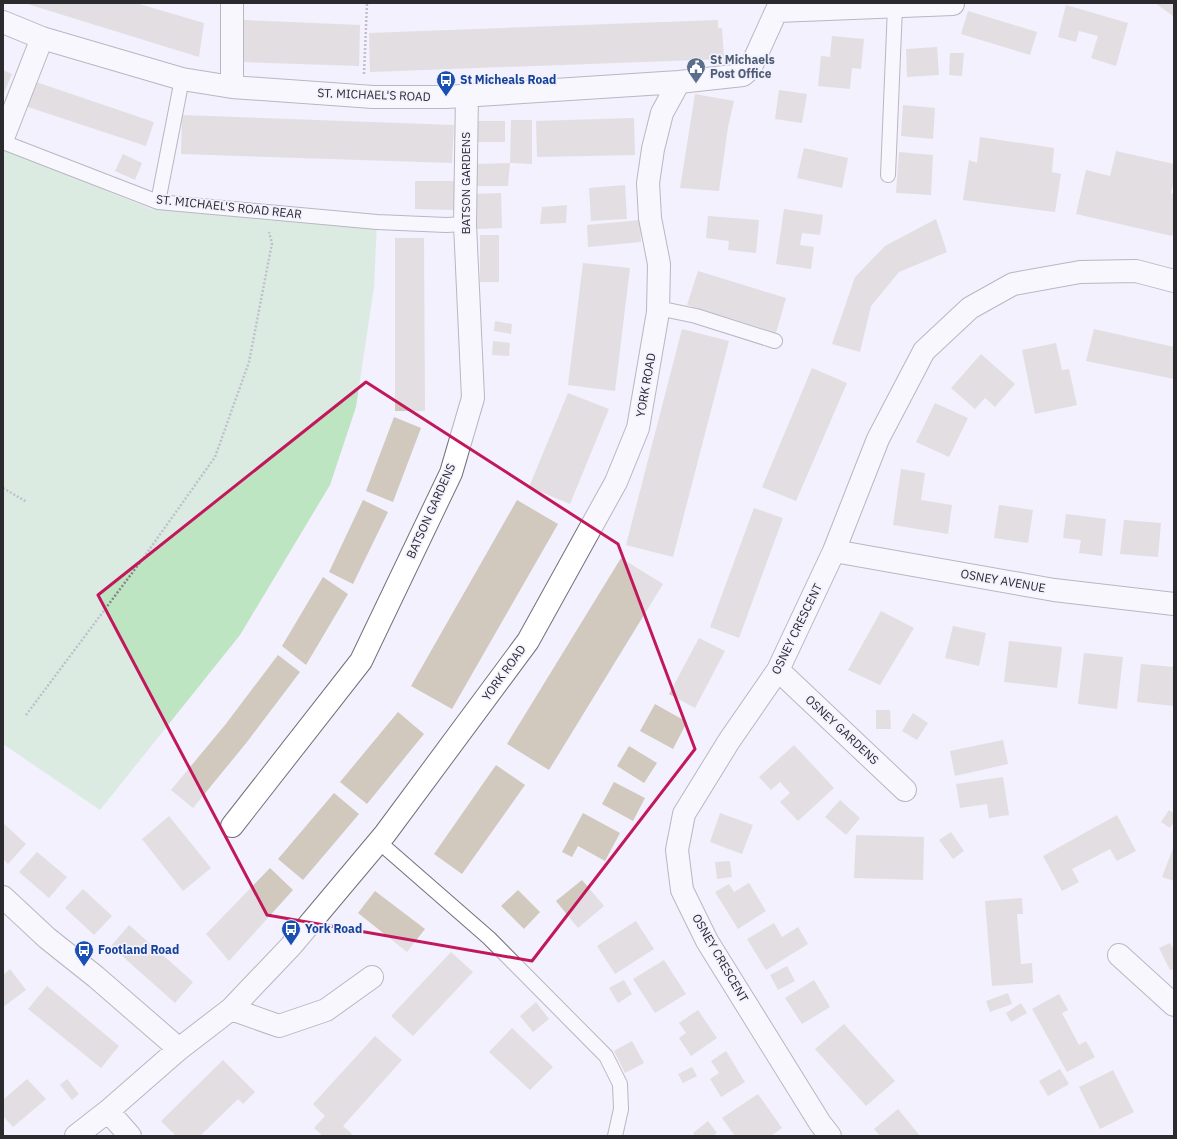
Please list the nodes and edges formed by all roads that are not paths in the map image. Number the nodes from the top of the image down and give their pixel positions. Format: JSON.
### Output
{"nodes":[{"id":1,"x":232,"y":3,"type":"edge"},
{"id":2,"x":953,"y":3,"type":"edge"},
{"id":3,"x":779,"y":7,"type":"edge"},
{"id":4,"x":895,"y":7,"type":"junction"},
{"id":5,"x":3,"y":22,"type":"edge"},
{"id":6,"x":42,"y":38,"type":"junction"},
{"id":7,"x":182,"y":79,"type":"junction"},
{"id":8,"x":679,"y":82,"type":"junction"},
{"id":9,"x":232,"y":87,"type":"junction"},
{"id":10,"x":467,"y":95,"type":"junction"},
{"id":11,"x":3,"y":138,"type":"edge"},
{"id":12,"x":3,"y":142,"type":"edge"},
{"id":13,"x":888,"y":175,"type":"dead end"},
{"id":14,"x":158,"y":202,"type":"junction"},
{"id":15,"x":465,"y":224,"type":"junction"},
{"id":16,"x":1174,"y":280,"type":"edge"},
{"id":17,"x":658,"y":308,"type":"junction"},
{"id":18,"x":775,"y":340,"type":"dead end"},
{"id":19,"x":834,"y":551,"type":"junction"},
{"id":20,"x":1174,"y":604,"type":"edge"},
{"id":21,"x":778,"y":670,"type":"junction"},
{"id":22,"x":905,"y":790,"type":"dead end"},
{"id":23,"x":232,"y":826,"type":"dead end"},
{"id":24,"x":379,"y":842,"type":"junction"},
{"id":25,"x":7,"y":910,"type":"edge"},
{"id":26,"x":1119,"y":955,"type":"dead end"},
{"id":27,"x":372,"y":977,"type":"dead end"},
{"id":28,"x":1174,"y":1005,"type":"edge"},
{"id":29,"x":231,"y":1008,"type":"junction"},
{"id":30,"x":179,"y":1049,"type":"junction"},
{"id":31,"x":108,"y":1111,"type":"junction"},
{"id":32,"x":76,"y":1136,"type":"edge"},
{"id":33,"x":130,"y":1136,"type":"edge"},
{"id":34,"x":615,"y":1136,"type":"edge"},
{"id":35,"x":830,"y":1136,"type":"edge"}],
"edges":[{"from":1,"to":9,"type":"street"},
{"from":2,"to":4,"type":"street"},
{"from":3,"to":4,"type":"street"},
{"from":3,"to":8,"type":"street","name":"ST. MICHAEL'S ROAD"},
{"from":4,"to":13,"type":"lane"},
{"from":5,"to":6,"type":"street","name":"ST. MICHAEL'S ROAD"},
{"from":6,"to":7,"type":"street","name":"ST. MICHAEL'S ROAD"},
{"from":6,"to":11,"type":"street"},
{"from":7,"to":9,"type":"street","name":"ST. MICHAEL'S ROAD"},
{"from":7,"to":14,"type":"lane"},
{"from":8,"to":10,"type":"street","name":"ST. MICHAEL'S ROAD"},
{"from":8,"to":17,"type":"street","name":"YORK ROAD"},
{"from":9,"to":10,"type":"street","name":"ST. MICHAEL'S ROAD"},
{"from":10,"to":15,"type":"street","name":"BATSON GARDENS"},
{"from":12,"to":14,"type":"lane","name":"ST. MICHAEL'S ROAD REAR"},
{"from":14,"to":15,"type":"lane","name":"ST. MICHAEL'S ROAD REAR"},
{"from":15,"to":23,"type":"street","name":"BATSON GARDENS"},
{"from":16,"to":19,"type":"street","name":"OSNEY CRESCENT"},
{"from":17,"to":18,"type":"lane"},
{"from":17,"to":24,"type":"street","name":"YORK ROAD"},
{"from":19,"to":20,"type":"street","name":"OSNEY AVENUE"},
{"from":19,"to":21,"type":"street","name":"OSNEY CRESCENT"},
{"from":21,"to":22,"type":"street","name":"OSNEY GARDENS"},
{"from":21,"to":35,"type":"street","name":"OSNEY CRESCENT"},
{"from":24,"to":29,"type":"street","name":"YORK ROAD"},
{"from":24,"to":34,"type":"lane"},
{"from":25,"to":30,"type":"street"},
{"from":26,"to":28,"type":"street"},
{"from":27,"to":29,"type":"street"},
{"from":29,"to":30,"type":"street","name":"YORK ROAD"},
{"from":30,"to":31,"type":"street","name":"YORK ROAD"},
{"from":31,"to":32,"type":"street","name":"YORK ROAD"},
{"from":31,"to":33,"type":"street"}]}
